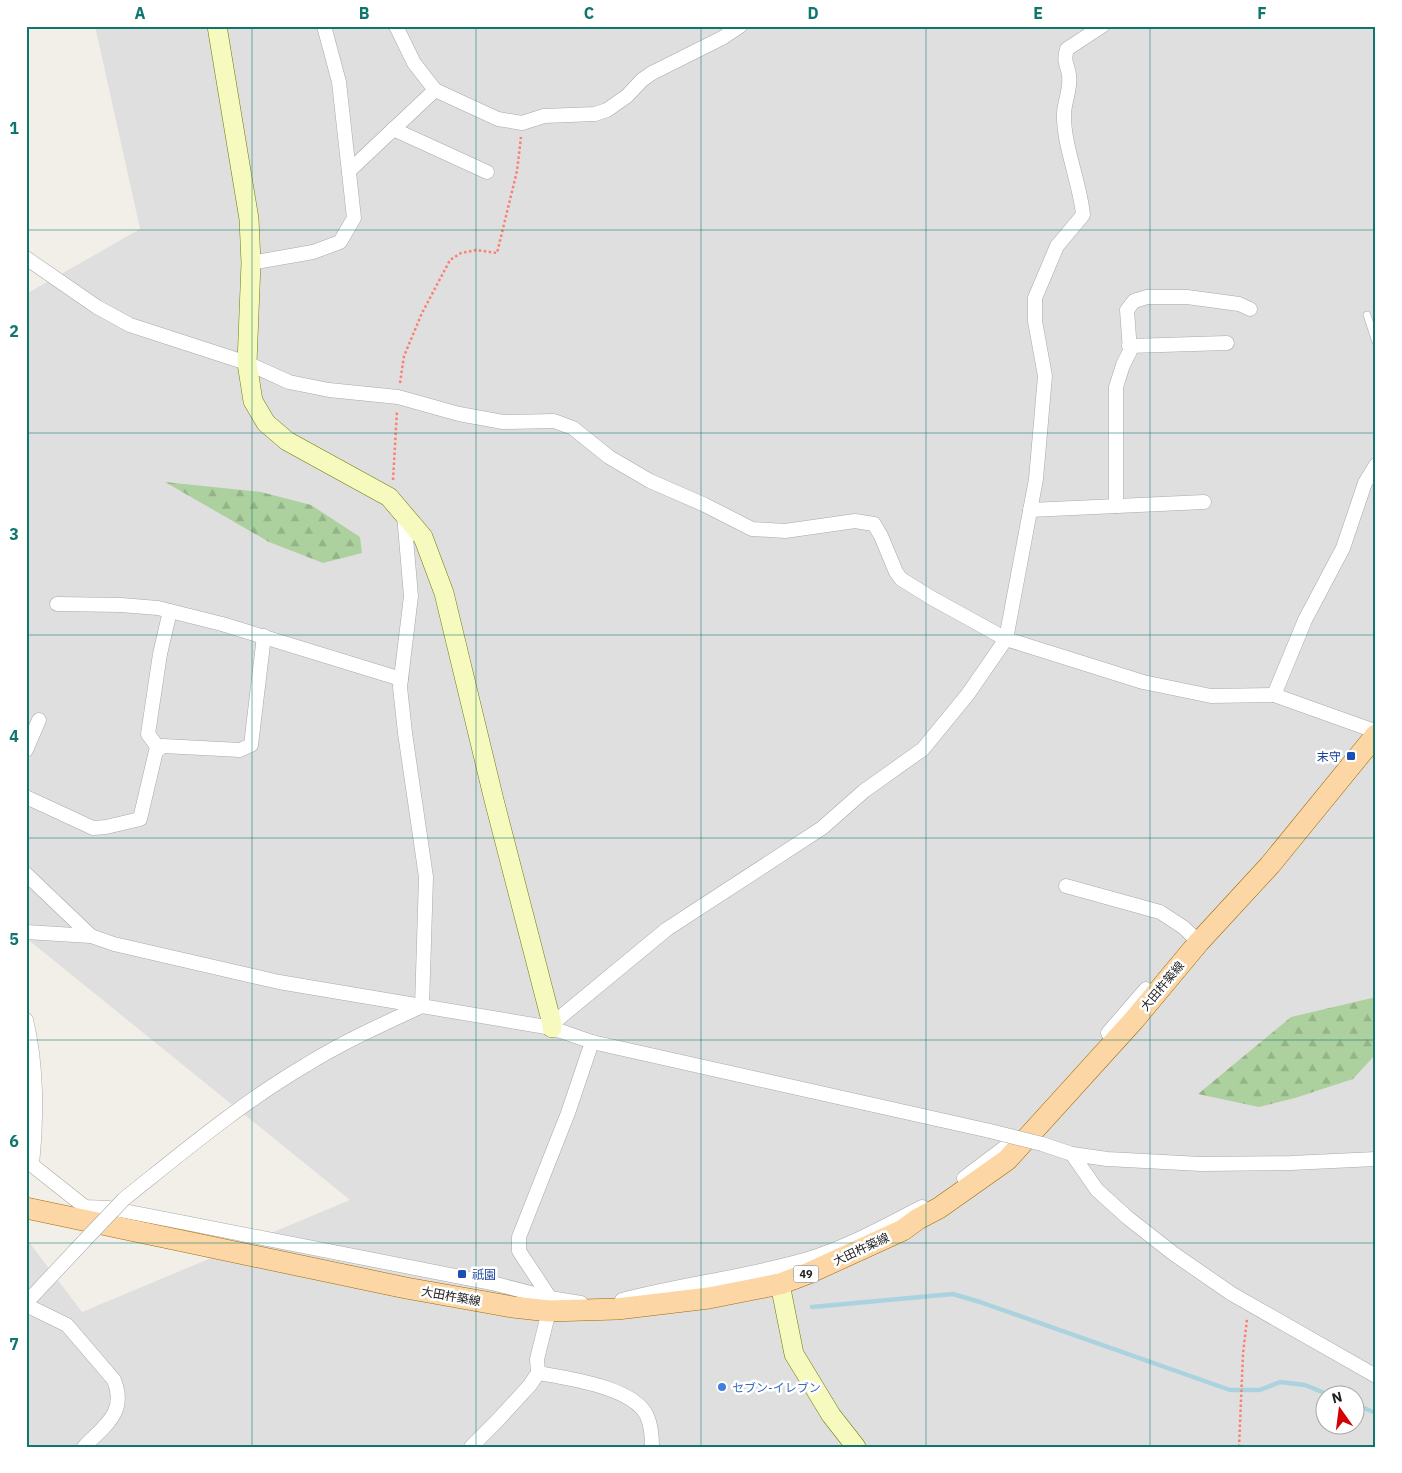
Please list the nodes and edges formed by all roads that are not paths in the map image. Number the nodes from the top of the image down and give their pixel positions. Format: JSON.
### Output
{"nodes":[{"id":1,"x":217,"y":26,"type":"edge"},
{"id":2,"x":324,"y":26,"type":"edge"},
{"id":3,"x":396,"y":26,"type":"edge"},
{"id":4,"x":740,"y":26,"type":"edge"},
{"id":5,"x":1102,"y":26,"type":"edge"},
{"id":6,"x":435,"y":90,"type":"junction"},
{"id":7,"x":393,"y":129,"type":"junction"},
{"id":8,"x":349,"y":171,"type":"junction"},
{"id":9,"x":487,"y":172,"type":"dead end"},
{"id":10,"x":26,"y":258,"type":"edge"},
{"id":11,"x":250,"y":263,"type":"junction"},
{"id":12,"x":1250,"y":309,"type":"dead end"},
{"id":13,"x":1367,"y":315,"type":"dead end"},
{"id":14,"x":1376,"y":342,"type":"edge"},
{"id":15,"x":1227,"y":343,"type":"dead end"},
{"id":16,"x":1129,"y":346,"type":"junction"},
{"id":17,"x":247,"y":363,"type":"junction"},
{"id":18,"x":1376,"y":465,"type":"edge"},
{"id":19,"x":1204,"y":502,"type":"dead end"},
{"id":20,"x":1116,"y":506,"type":"junction"},
{"id":21,"x":1030,"y":510,"type":"junction"},
{"id":22,"x":404,"y":514,"type":"junction"},
{"id":23,"x":57,"y":604,"type":"dead end"},
{"id":24,"x":170,"y":611,"type":"junction"},
{"id":25,"x":264,"y":636,"type":"junction"},
{"id":26,"x":1006,"y":639,"type":"junction"},
{"id":27,"x":401,"y":679,"type":"junction"},
{"id":28,"x":1274,"y":696,"type":"junction"},
{"id":29,"x":39,"y":720,"type":"dead end"},
{"id":30,"x":1375,"y":731,"type":"edge"},
{"id":31,"x":159,"y":749,"type":"junction"},
{"id":32,"x":26,"y":750,"type":"edge"},
{"id":33,"x":26,"y":797,"type":"edge"},
{"id":34,"x":26,"y":874,"type":"edge"},
{"id":35,"x":1066,"y":886,"type":"dead end"},
{"id":36,"x":26,"y":932,"type":"edge"},
{"id":37,"x":91,"y":936,"type":"junction"},
{"id":38,"x":1197,"y":940,"type":"junction"},
{"id":39,"x":422,"y":1006,"type":"junction"},
{"id":40,"x":26,"y":1020,"type":"edge"},
{"id":41,"x":552,"y":1026,"type":"junction"},
{"id":42,"x":592,"y":1042,"type":"junction"},
{"id":43,"x":1072,"y":1154,"type":"junction"},
{"id":44,"x":1376,"y":1159,"type":"edge"},
{"id":45,"x":26,"y":1208,"type":"edge"},
{"id":46,"x":780,"y":1284,"type":"junction"},
{"id":47,"x":26,"y":1304,"type":"edge"},
{"id":48,"x":550,"y":1305,"type":"junction"},
{"id":49,"x":538,"y":1373,"type":"junction"},
{"id":50,"x":1376,"y":1376,"type":"edge"},
{"id":51,"x":84,"y":1447,"type":"edge"},
{"id":52,"x":471,"y":1447,"type":"edge"},
{"id":53,"x":652,"y":1447,"type":"edge"},
{"id":54,"x":856,"y":1447,"type":"edge"}],
"edges":[{"from":1,"to":11,"type":"street"},
{"from":2,"to":8,"type":"street"},
{"from":3,"to":6,"type":"street"},
{"from":4,"to":6,"type":"street"},
{"from":5,"to":21,"type":"street"},
{"from":6,"to":7,"type":"street"},
{"from":7,"to":8,"type":"street"},
{"from":7,"to":9,"type":"street"},
{"from":8,"to":11,"type":"street"},
{"from":10,"to":17,"type":"street"},
{"from":11,"to":17,"type":"street"},
{"from":12,"to":16,"type":"street"},
{"from":13,"to":14,"type":"lane"},
{"from":15,"to":16,"type":"street"},
{"from":16,"to":20,"type":"street"},
{"from":17,"to":22,"type":"street"},
{"from":17,"to":26,"type":"street"},
{"from":18,"to":28,"type":"street"},
{"from":19,"to":20,"type":"street"},
{"from":20,"to":21,"type":"street"},
{"from":21,"to":26,"type":"street"},
{"from":22,"to":27,"type":"street"},
{"from":22,"to":41,"type":"street"},
{"from":23,"to":24,"type":"street"},
{"from":24,"to":25,"type":"street"},
{"from":24,"to":31,"type":"street"},
{"from":25,"to":27,"type":"street"},
{"from":25,"to":31,"type":"street"},
{"from":26,"to":28,"type":"street"},
{"from":26,"to":41,"type":"street"},
{"from":27,"to":39,"type":"street"},
{"from":28,"to":30,"type":"street"},
{"from":29,"to":32,"type":"street"},
{"from":30,"to":38,"type":"main road","name":"大田杵築線","number":"49"},
{"from":31,"to":33,"type":"street"},
{"from":34,"to":37,"type":"street"},
{"from":35,"to":38,"type":"street"},
{"from":36,"to":37,"type":"street"},
{"from":37,"to":39,"type":"street"},
{"from":38,"to":46,"type":"main road","name":"大田杵築線","number":"49"},
{"from":38,"to":48,"type":"street"},
{"from":39,"to":41,"type":"street"},
{"from":39,"to":47,"type":"street","bridge":true},
{"from":40,"to":48,"type":"street"},
{"from":41,"to":42,"type":"street"},
{"from":42,"to":43,"type":"street","bridge":true},
{"from":42,"to":48,"type":"street"},
{"from":43,"to":44,"type":"street"},
{"from":43,"to":50,"type":"street"},
{"from":45,"to":48,"type":"main road","name":"大田杵築線","number":"49"},
{"from":46,"to":48,"type":"main road","name":"大田杵築線","number":"49"},
{"from":46,"to":54,"type":"street"},
{"from":47,"to":51,"type":"street"},
{"from":48,"to":49,"type":"street"},
{"from":49,"to":52,"type":"street"},
{"from":49,"to":53,"type":"street"}]}
